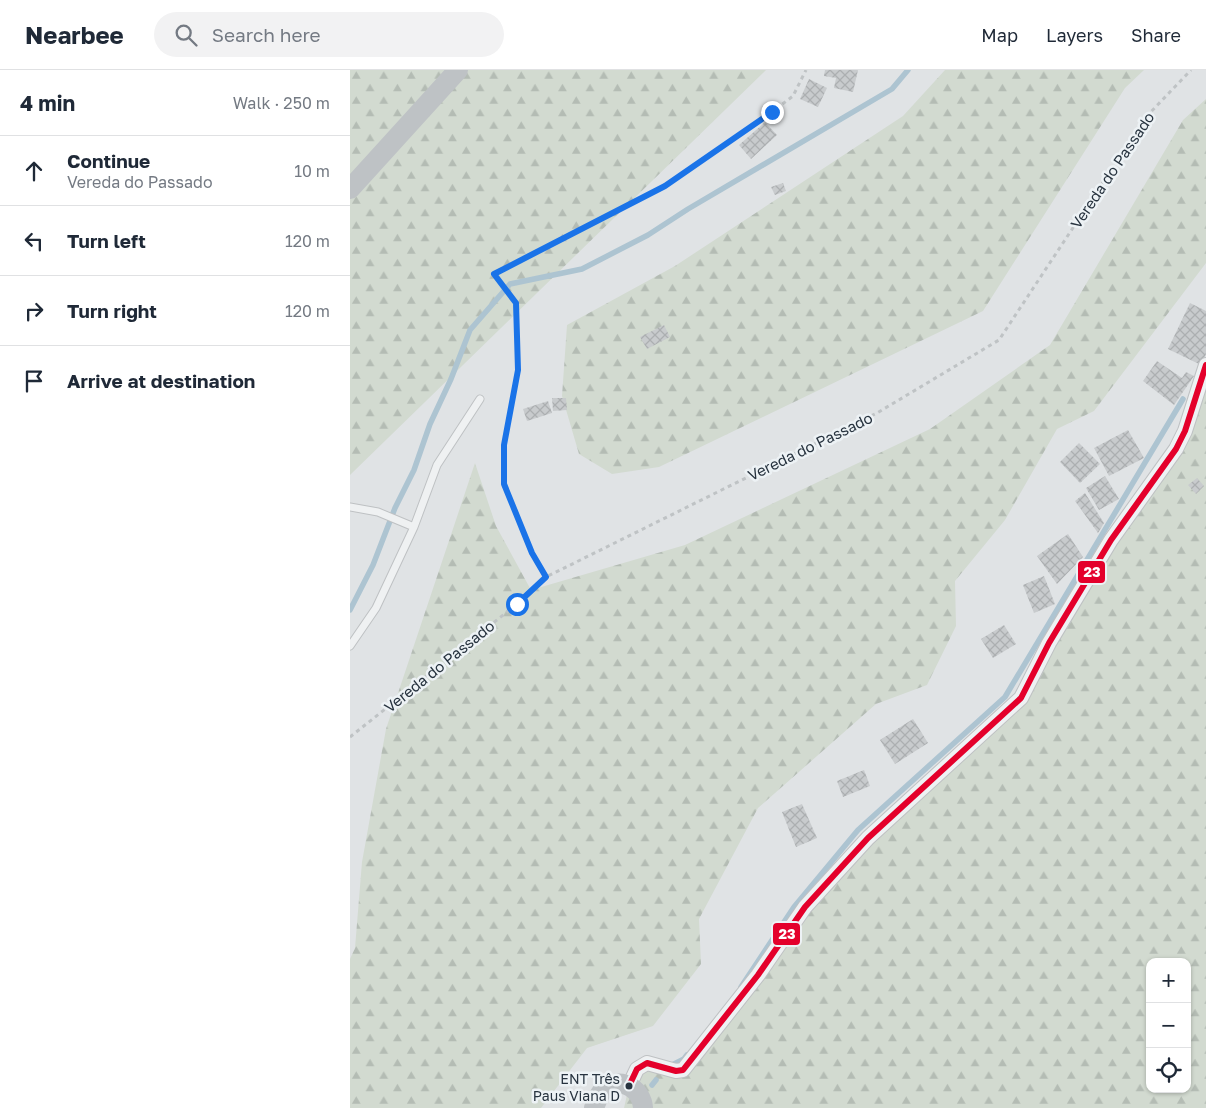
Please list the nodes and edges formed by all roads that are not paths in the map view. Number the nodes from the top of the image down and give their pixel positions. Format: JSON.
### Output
{"nodes":[{"id":1,"x":458,"y":70,"type":"edge"},
{"id":2,"x":350,"y":189,"type":"edge"},
{"id":3,"x":1206,"y":365,"type":"edge"},
{"id":4,"x":480,"y":399,"type":"dead end"},
{"id":5,"x":350,"y":507,"type":"edge"},
{"id":6,"x":414,"y":527,"type":"junction"},
{"id":7,"x":350,"y":646,"type":"edge"},
{"id":8,"x":629,"y":1086,"type":"junction"},
{"id":9,"x":594,"y":1108,"type":"edge"},
{"id":10,"x":643,"y":1108,"type":"edge"}],
"edges":[{"from":1,"to":2,"type":"main road"},
{"from":3,"to":8,"type":"street"},
{"from":4,"to":6,"type":"lane"},
{"from":5,"to":6,"type":"lane"},
{"from":6,"to":7,"type":"lane"},
{"from":8,"to":9,"type":"main road"},
{"from":8,"to":10,"type":"main road"}]}
